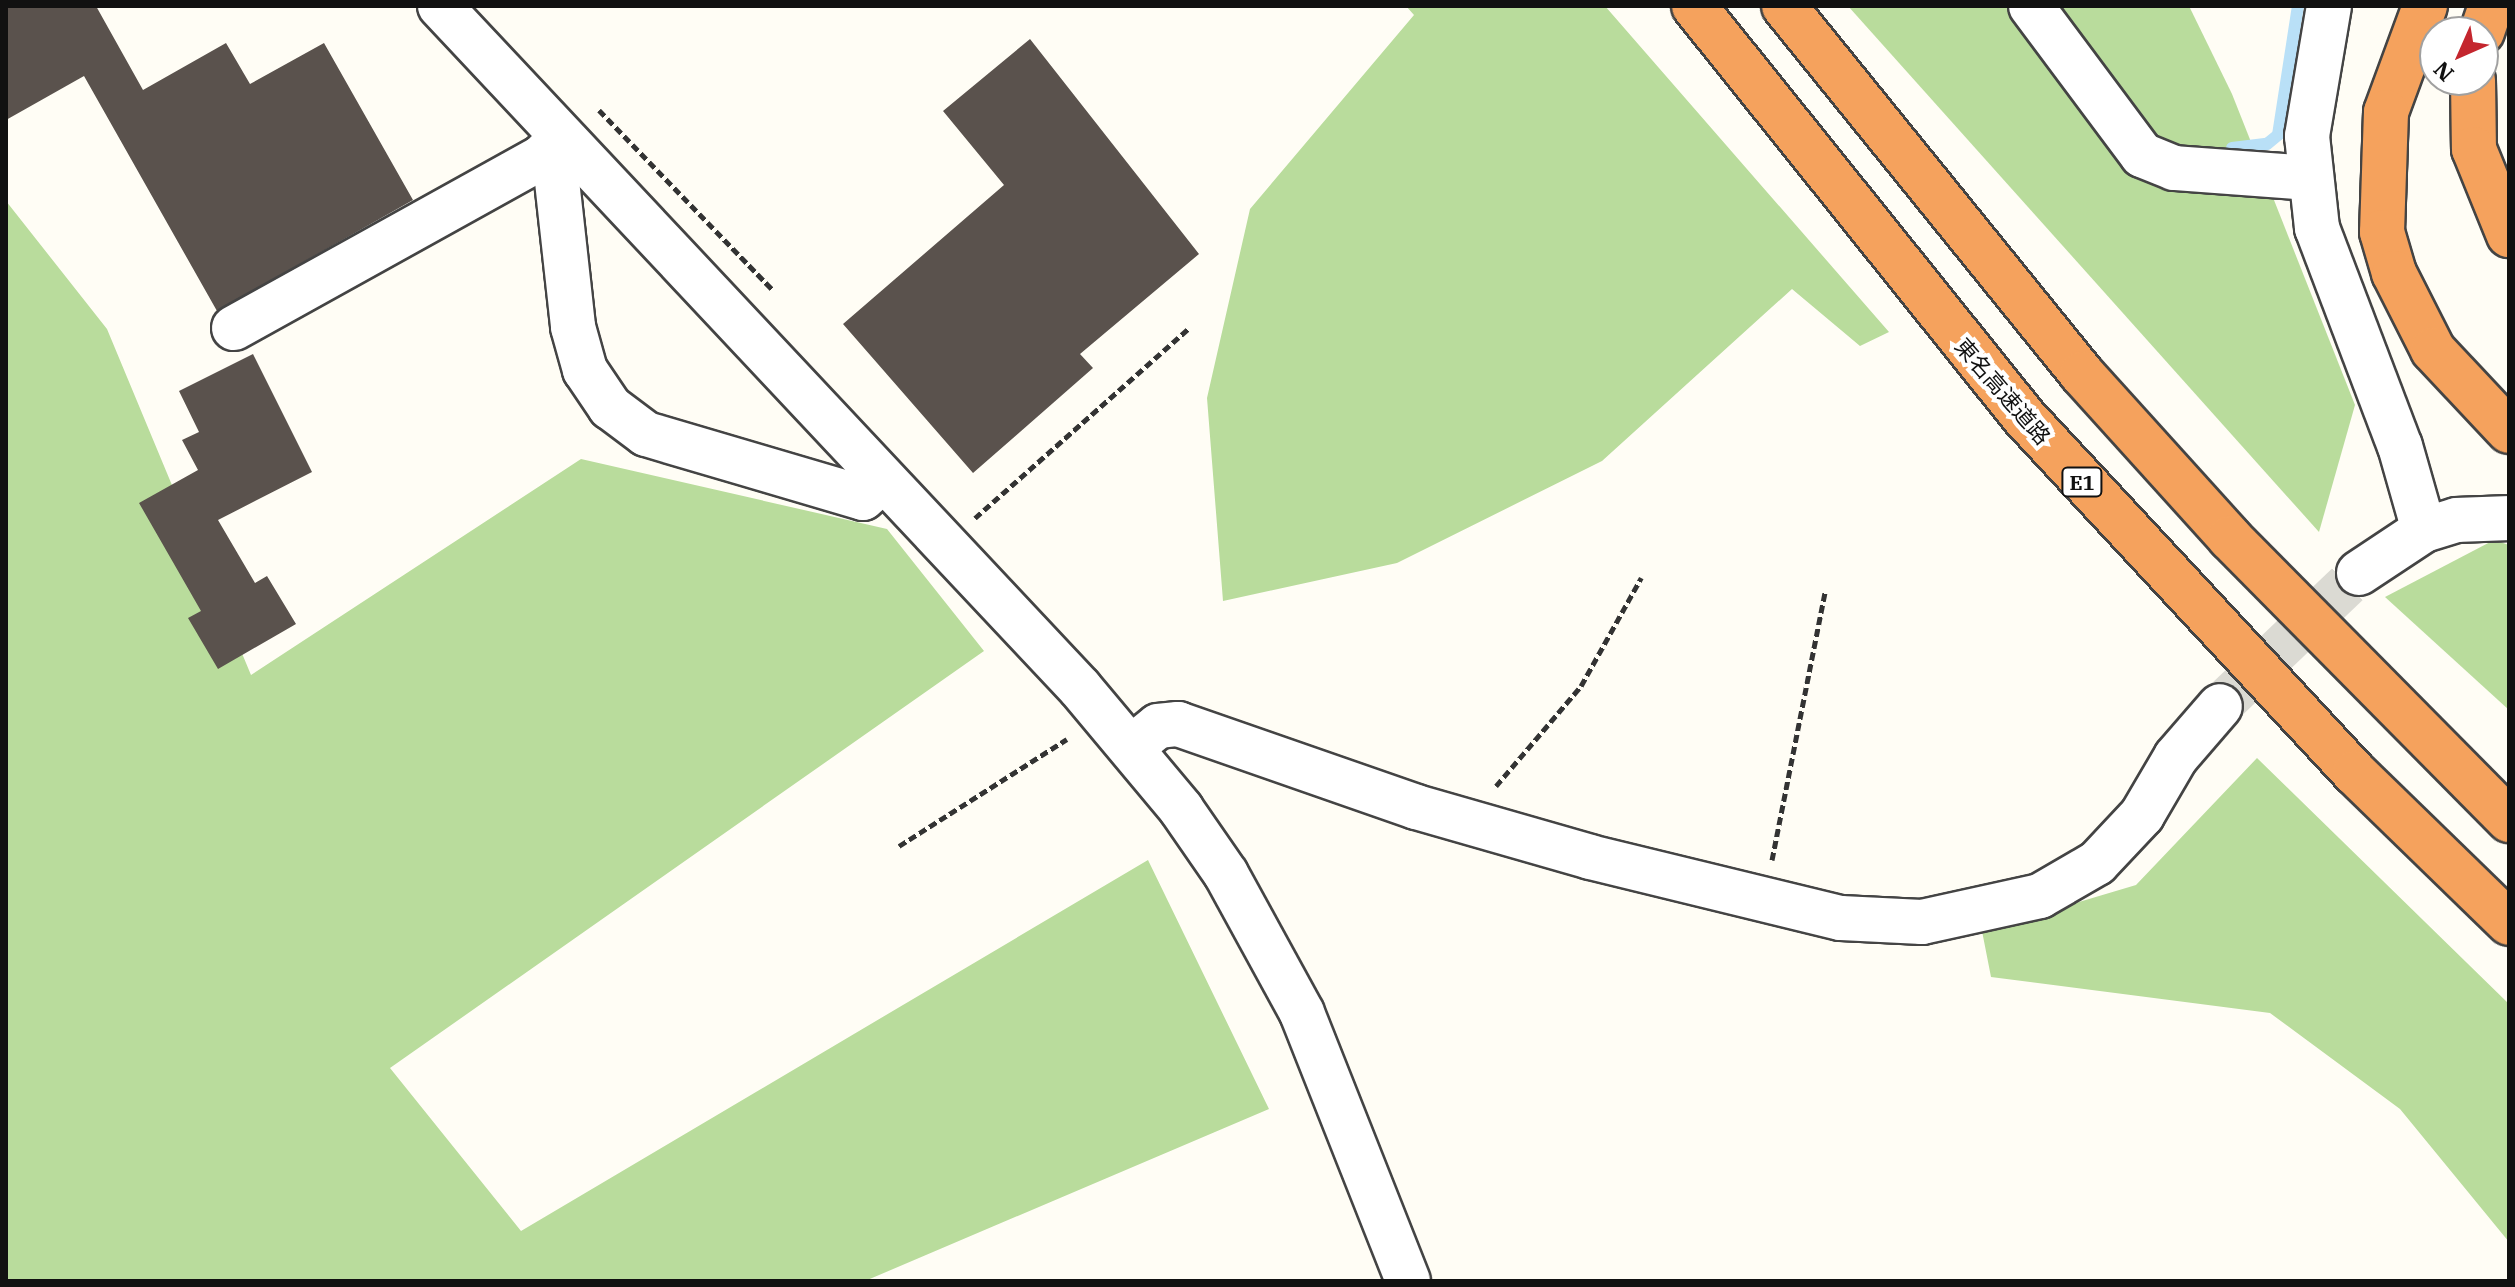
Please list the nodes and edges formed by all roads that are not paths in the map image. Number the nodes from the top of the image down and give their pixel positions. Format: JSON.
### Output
{"nodes":[{"id":1,"x":440,"y":6,"type":"edge"},
{"id":2,"x":1694,"y":6,"type":"edge"},
{"id":3,"x":1784,"y":6,"type":"edge"},
{"id":4,"x":2031,"y":6,"type":"edge"},
{"id":5,"x":2329,"y":6,"type":"edge"},
{"id":6,"x":2425,"y":6,"type":"edge"},
{"id":7,"x":2473,"y":96,"type":"edge"},
{"id":8,"x":552,"y":148,"type":"junction"},
{"id":9,"x":2309,"y":178,"type":"junction"},
{"id":10,"x":2509,"y":235,"type":"edge"},
{"id":11,"x":234,"y":328,"type":"dead end"},
{"id":12,"x":2509,"y":431,"type":"edge"},
{"id":13,"x":883,"y":480,"type":"junction"},
{"id":14,"x":2509,"y":518,"type":"edge"},
{"id":15,"x":2424,"y":530,"type":"junction"},
{"id":16,"x":2359,"y":573,"type":"tunnel mouth"},
{"id":17,"x":2325,"y":637,"type":"junction"},
{"id":18,"x":2220,"y":706,"type":"tunnel mouth"},
{"id":19,"x":1132,"y":747,"type":"junction"},
{"id":20,"x":2509,"y":780,"type":"edge"},
{"id":21,"x":2509,"y":820,"type":"edge"},
{"id":22,"x":2509,"y":923,"type":"edge"},
{"id":23,"x":1408,"y":1281,"type":"edge"}],
"edges":[{"from":1,"to":8,"type":"street"},
{"from":2,"to":22,"type":"highway","name":"東名高速道路","number":"E1"},
{"from":3,"to":17,"type":"highway"},
{"from":4,"to":9,"type":"street"},
{"from":5,"to":9,"type":"street"},
{"from":6,"to":12,"type":"highway"},
{"from":7,"to":10,"type":"highway"},
{"from":8,"to":11,"type":"street"},
{"from":8,"to":13,"type":"street"},
{"from":8,"to":13,"type":"street"},
{"from":9,"to":15,"type":"street"},
{"from":13,"to":19,"type":"street"},
{"from":14,"to":15,"type":"street"},
{"from":15,"to":16,"type":"street"},
{"from":17,"to":20,"type":"highway"},
{"from":17,"to":21,"type":"highway"},
{"from":18,"to":19,"type":"street"},
{"from":19,"to":23,"type":"street"}]}
